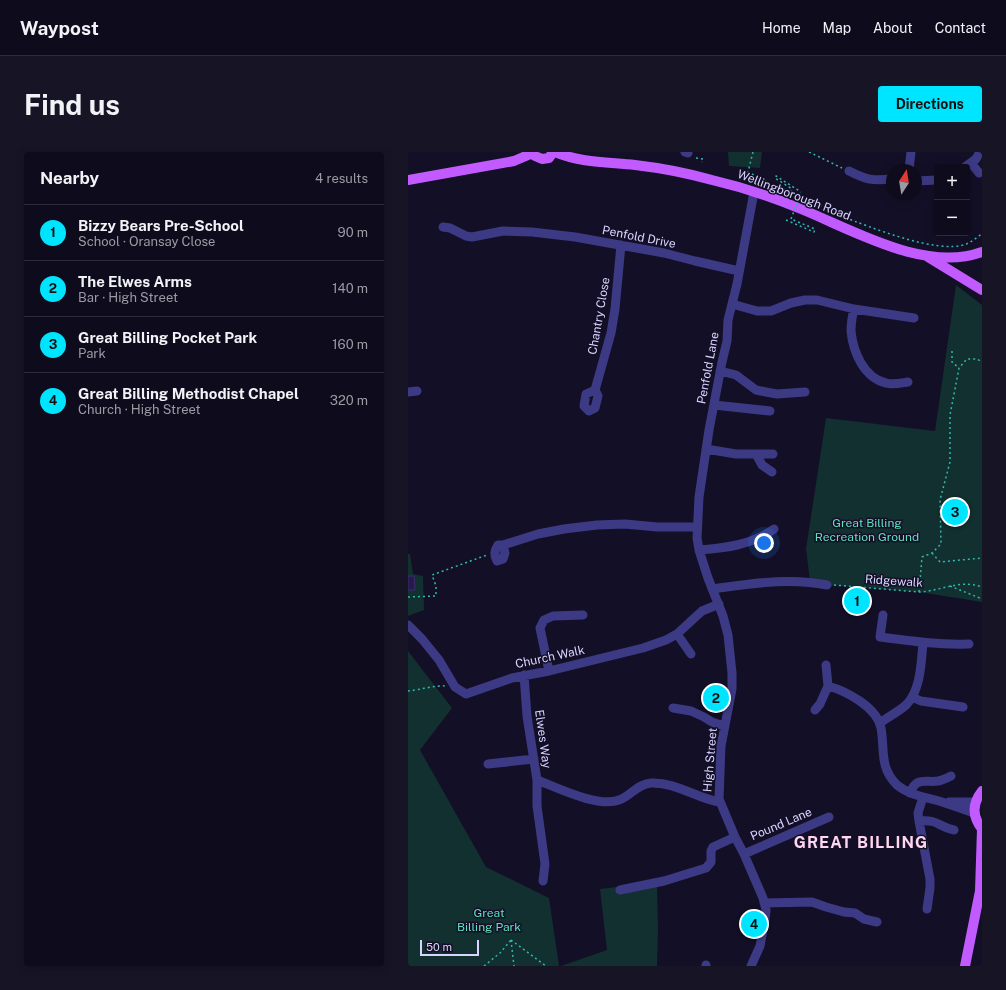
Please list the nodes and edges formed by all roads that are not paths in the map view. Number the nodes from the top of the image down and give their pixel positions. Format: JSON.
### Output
{"nodes":[{"id":1,"x":533,"y":152,"type":"edge"},
{"id":2,"x":554,"y":152,"type":"edge"},
{"id":3,"x":911,"y":152,"type":"edge"},
{"id":4,"x":980,"y":152,"type":"edge"},
{"id":5,"x":910,"y":164,"type":"edge"},
{"id":6,"x":969,"y":164,"type":"edge"},
{"id":7,"x":970,"y":166,"type":"edge"},
{"id":8,"x":849,"y":171,"type":"road end"},
{"id":9,"x":979,"y":172,"type":"dead end"},
{"id":10,"x":408,"y":180,"type":"edge"},
{"id":11,"x":934,"y":180,"type":"edge"},
{"id":12,"x":886,"y":181,"type":"edge"},
{"id":13,"x":922,"y":181,"type":"edge"},
{"id":14,"x":754,"y":192,"type":"junction"},
{"id":15,"x":443,"y":227,"type":"dead end"},
{"id":16,"x":621,"y":245,"type":"junction"},
{"id":17,"x":982,"y":252,"type":"edge"},
{"id":18,"x":928,"y":257,"type":"junction"},
{"id":19,"x":739,"y":271,"type":"junction"},
{"id":20,"x":982,"y":290,"type":"edge"},
{"id":21,"x":732,"y":304,"type":"junction"},
{"id":22,"x":854,"y":309,"type":"junction"},
{"id":23,"x":914,"y":318,"type":"dead end"},
{"id":24,"x":720,"y":372,"type":"junction"},
{"id":25,"x":908,"y":382,"type":"dead end"},
{"id":26,"x":595,"y":390,"type":"dead end"},
{"id":27,"x":805,"y":392,"type":"dead end"},
{"id":28,"x":714,"y":405,"type":"junction"},
{"id":29,"x":770,"y":411,"type":"dead end"},
{"id":30,"x":706,"y":449,"type":"junction"},
{"id":31,"x":756,"y":454,"type":"junction"},
{"id":32,"x":773,"y":454,"type":"dead end"},
{"id":33,"x":772,"y":472,"type":"dead end"},
{"id":34,"x":697,"y":527,"type":"junction"},
{"id":35,"x":774,"y":529,"type":"dead end"},
{"id":36,"x":699,"y":550,"type":"junction"},
{"id":37,"x":495,"y":552,"type":"road end"},
{"id":38,"x":826,"y":585,"type":"road end"},
{"id":39,"x":712,"y":589,"type":"junction"},
{"id":40,"x":718,"y":604,"type":"junction"},
{"id":41,"x":583,"y":615,"type":"dead end"},
{"id":42,"x":883,"y":615,"type":"dead end"},
{"id":43,"x":408,"y":624,"type":"edge"},
{"id":44,"x":677,"y":634,"type":"junction"},
{"id":45,"x":923,"y":643,"type":"junction"},
{"id":46,"x":969,"y":644,"type":"dead end"},
{"id":47,"x":691,"y":654,"type":"dead end"},
{"id":48,"x":826,"y":665,"type":"dead end"},
{"id":49,"x":549,"y":671,"type":"junction"},
{"id":50,"x":524,"y":675,"type":"junction"},
{"id":51,"x":828,"y":686,"type":"junction"},
{"id":52,"x":912,"y":697,"type":"junction"},
{"id":53,"x":964,"y":707,"type":"dead end"},
{"id":54,"x":673,"y":708,"type":"dead end"},
{"id":55,"x":815,"y":710,"type":"dead end"},
{"id":56,"x":880,"y":723,"type":"junction"},
{"id":57,"x":724,"y":726,"type":"junction"},
{"id":58,"x":534,"y":759,"type":"junction"},
{"id":59,"x":488,"y":764,"type":"dead end"},
{"id":60,"x":951,"y":776,"type":"dead end"},
{"id":61,"x":537,"y":780,"type":"junction"},
{"id":62,"x":982,"y":791,"type":"edge"},
{"id":63,"x":910,"y":793,"type":"junction"},
{"id":64,"x":923,"y":797,"type":"junction"},
{"id":65,"x":940,"y":801,"type":"junction"},
{"id":66,"x":719,"y":802,"type":"junction"},
{"id":67,"x":975,"y":802,"type":"junction"},
{"id":68,"x":974,"y":813,"type":"junction"},
{"id":69,"x":829,"y":817,"type":"dead end"},
{"id":70,"x":919,"y":821,"type":"junction"},
{"id":71,"x":982,"y":829,"type":"edge"},
{"id":72,"x":954,"y":830,"type":"dead end"},
{"id":73,"x":735,"y":837,"type":"junction"},
{"id":74,"x":744,"y":854,"type":"junction"},
{"id":75,"x":543,"y":881,"type":"dead end"},
{"id":76,"x":981,"y":889,"type":"edge"},
{"id":77,"x":620,"y":890,"type":"dead end"},
{"id":78,"x":764,"y":903,"type":"junction"},
{"id":79,"x":926,"y":909,"type":"dead end"},
{"id":80,"x":877,"y":922,"type":"dead end"},
{"id":81,"x":751,"y":966,"type":"edge"},
{"id":82,"x":965,"y":966,"type":"edge"}],
"edges":[{"from":1,"to":2,"type":"main road"},
{"from":1,"to":10,"type":"main road"},
{"from":2,"to":14,"type":"main road","name":"Wellingborough Road"},
{"from":3,"to":5,"type":"street"},
{"from":4,"to":6,"type":"street"},
{"from":7,"to":9,"type":"street"},
{"from":8,"to":12,"type":"street"},
{"from":11,"to":13,"type":"street"},
{"from":14,"to":18,"type":"main road","name":"Wellingborough Road"},
{"from":14,"to":19,"type":"street","name":"Penfold Lane"},
{"from":15,"to":16,"type":"street","name":"Penfold Drive"},
{"from":16,"to":19,"type":"street","name":"Penfold Drive"},
{"from":16,"to":26,"type":"street","name":"Chantry Close"},
{"from":17,"to":18,"type":"main road","name":"Wellingborough Road"},
{"from":18,"to":20,"type":"main road","name":"Wellingborough Road"},
{"from":19,"to":21,"type":"street","name":"Penfold Lane"},
{"from":21,"to":22,"type":"street"},
{"from":21,"to":24,"type":"street","name":"Penfold Lane"},
{"from":22,"to":23,"type":"street"},
{"from":22,"to":25,"type":"street"},
{"from":24,"to":27,"type":"street"},
{"from":24,"to":28,"type":"street","name":"Penfold Lane"},
{"from":28,"to":29,"type":"street"},
{"from":28,"to":30,"type":"street","name":"Penfold Lane"},
{"from":30,"to":31,"type":"street"},
{"from":30,"to":34,"type":"street","name":"Penfold Lane"},
{"from":31,"to":32,"type":"street"},
{"from":31,"to":33,"type":"street"},
{"from":34,"to":36,"type":"street","name":"Penfold Lane"},
{"from":34,"to":37,"type":"street"},
{"from":35,"to":36,"type":"street"},
{"from":36,"to":39,"type":"street","name":"High Street"},
{"from":38,"to":39,"type":"street"},
{"from":39,"to":40,"type":"street","name":"High Street"},
{"from":40,"to":44,"type":"street","name":"Church Walk"},
{"from":40,"to":57,"type":"street","name":"High Street"},
{"from":41,"to":49,"type":"street"},
{"from":42,"to":45,"type":"street"},
{"from":43,"to":50,"type":"street","name":"Church Walk"},
{"from":44,"to":47,"type":"street"},
{"from":44,"to":49,"type":"street","name":"Church Walk"},
{"from":45,"to":46,"type":"street"},
{"from":45,"to":52,"type":"street"},
{"from":48,"to":51,"type":"street"},
{"from":49,"to":50,"type":"street","name":"Church Walk"},
{"from":50,"to":58,"type":"street","name":"Elwes Way"},
{"from":51,"to":55,"type":"street"},
{"from":51,"to":56,"type":"street"},
{"from":52,"to":53,"type":"street"},
{"from":52,"to":56,"type":"street"},
{"from":54,"to":57,"type":"street"},
{"from":56,"to":63,"type":"street"},
{"from":57,"to":66,"type":"street","name":"High Street"},
{"from":58,"to":59,"type":"street"},
{"from":58,"to":61,"type":"street","name":"Elwes Way"},
{"from":60,"to":63,"type":"street"},
{"from":61,"to":66,"type":"street","name":"Elwes Way"},
{"from":61,"to":75,"type":"street"},
{"from":62,"to":67,"type":"main road"},
{"from":63,"to":64,"type":"street"},
{"from":64,"to":65,"type":"street"},
{"from":64,"to":70,"type":"street"},
{"from":65,"to":67,"type":"street"},
{"from":65,"to":68,"type":"street"},
{"from":66,"to":73,"type":"street","name":"High Street"},
{"from":67,"to":68,"type":"main road"},
{"from":68,"to":71,"type":"main road"},
{"from":69,"to":74,"type":"street","name":"Pound Lane"},
{"from":70,"to":72,"type":"street"},
{"from":70,"to":79,"type":"street"},
{"from":71,"to":76,"type":"main road"},
{"from":73,"to":74,"type":"street","name":"High Street"},
{"from":73,"to":77,"type":"street"},
{"from":74,"to":78,"type":"street","name":"High Street"},
{"from":76,"to":82,"type":"main road"},
{"from":78,"to":80,"type":"street"},
{"from":78,"to":81,"type":"street","name":"High Street"}]}
